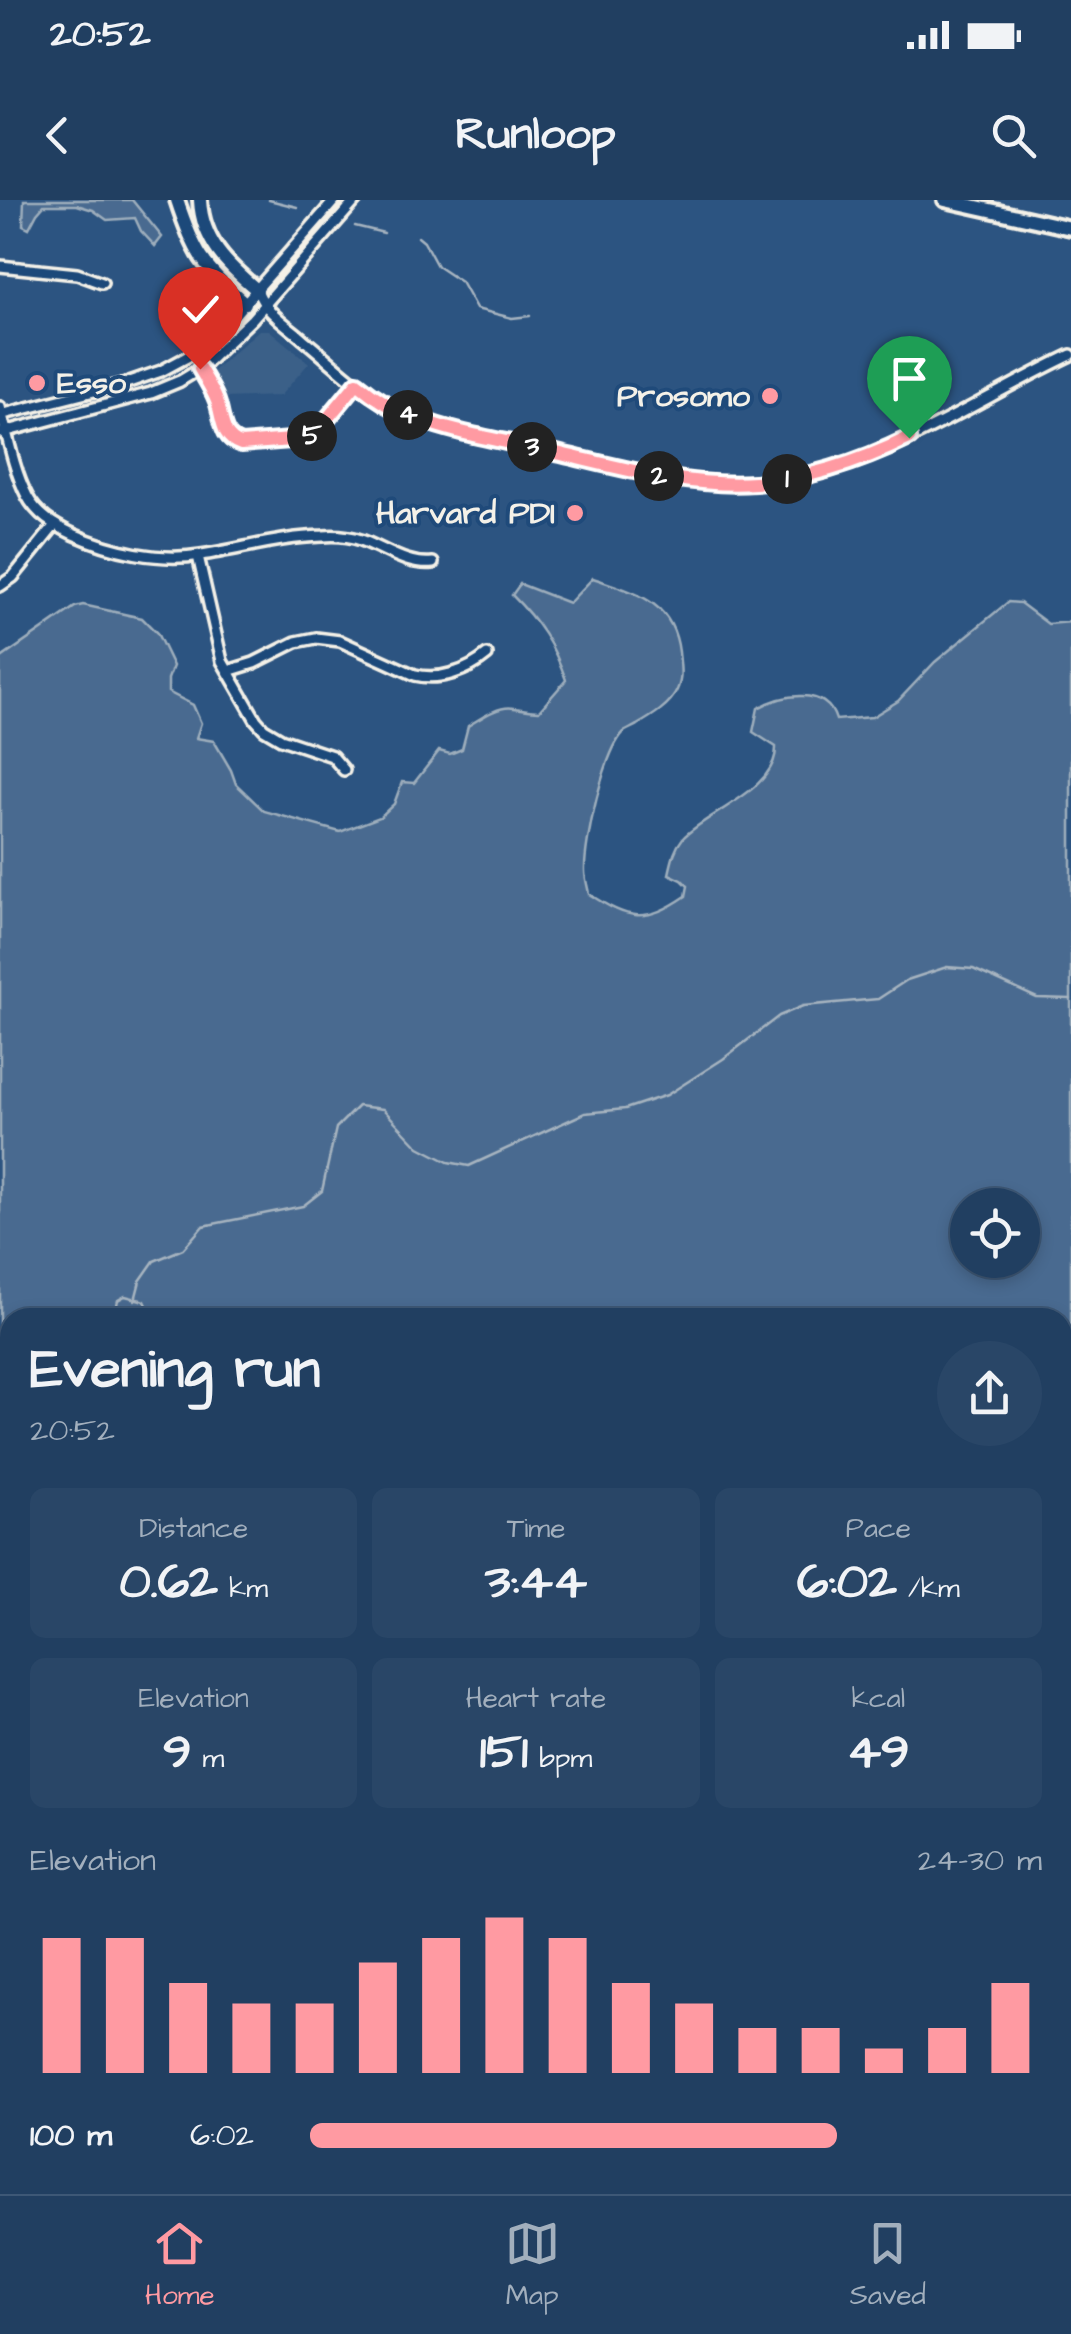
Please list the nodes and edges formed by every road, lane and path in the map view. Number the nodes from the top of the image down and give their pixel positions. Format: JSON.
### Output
{"nodes":[{"id":1,"x":177,"y":200,"type":"edge"},
{"id":2,"x":200,"y":200,"type":"edge"},
{"id":3,"x":335,"y":200,"type":"edge"},
{"id":4,"x":356,"y":200,"type":"edge"},
{"id":5,"x":945,"y":200,"type":"edge"},
{"id":6,"x":1071,"y":228,"type":"edge"},
{"id":7,"x":0,"y":266,"type":"edge"},
{"id":8,"x":102,"y":282,"type":"dead end"},
{"id":9,"x":257,"y":290,"type":"junction"},
{"id":10,"x":245,"y":303,"type":"junction"},
{"id":11,"x":265,"y":306,"type":"junction"},
{"id":12,"x":1071,"y":355,"type":"edge"},
{"id":13,"x":200,"y":369,"type":"junction"},
{"id":14,"x":357,"y":383,"type":"junction"},
{"id":15,"x":1,"y":412,"type":"edge"},
{"id":16,"x":4,"y":432,"type":"edge"},
{"id":17,"x":54,"y":525,"type":"junction"},
{"id":18,"x":198,"y":556,"type":"junction"},
{"id":19,"x":433,"y":563,"type":"dead end"},
{"id":20,"x":0,"y":586,"type":"edge"},
{"id":21,"x":487,"y":656,"type":"dead end"},
{"id":22,"x":228,"y":671,"type":"junction"},
{"id":23,"x":344,"y":770,"type":"dead end"}],
"edges":[{"from":1,"to":10,"type":"highway"},
{"from":2,"to":9,"type":"highway"},
{"from":3,"to":9,"type":"street"},
{"from":4,"to":11,"type":"street"},
{"from":5,"to":6,"type":"highway"},
{"from":7,"to":8,"type":"street"},
{"from":9,"to":10,"type":"street"},
{"from":9,"to":11,"type":"street"},
{"from":10,"to":11,"type":"street"},
{"from":10,"to":15,"type":"street"},
{"from":11,"to":13,"type":"street"},
{"from":11,"to":14,"type":"street"},
{"from":12,"to":14,"type":"street"},
{"from":13,"to":14,"type":"street"},
{"from":13,"to":16,"type":"street"},
{"from":15,"to":16,"type":"street"},
{"from":16,"to":17,"type":"street"},
{"from":17,"to":18,"type":"street"},
{"from":17,"to":20,"type":"street"},
{"from":18,"to":19,"type":"street"},
{"from":18,"to":22,"type":"street"},
{"from":21,"to":22,"type":"street"},
{"from":22,"to":23,"type":"street"}]}
